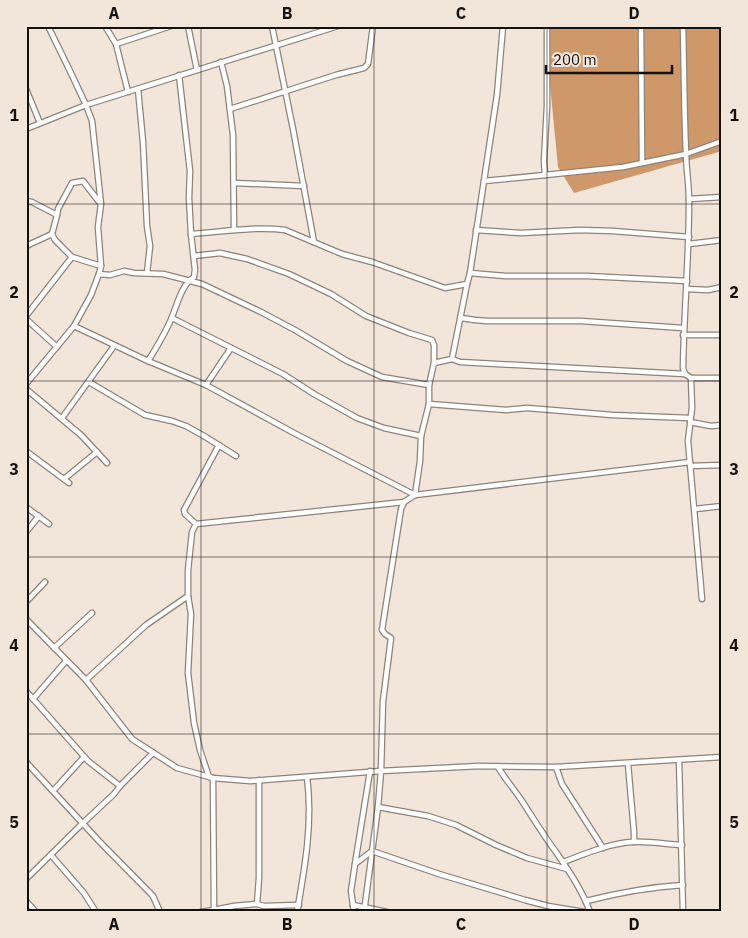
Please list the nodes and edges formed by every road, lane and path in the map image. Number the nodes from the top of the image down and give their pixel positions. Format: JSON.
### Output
{"nodes":[{"id":1,"x":48,"y":26,"type":"edge"},
{"id":2,"x":105,"y":26,"type":"edge"},
{"id":3,"x":171,"y":26,"type":"edge"},
{"id":4,"x":188,"y":26,"type":"edge"},
{"id":5,"x":272,"y":26,"type":"edge"},
{"id":6,"x":338,"y":26,"type":"edge"},
{"id":7,"x":373,"y":26,"type":"edge"},
{"id":8,"x":503,"y":26,"type":"edge"},
{"id":9,"x":547,"y":26,"type":"edge"},
{"id":10,"x":641,"y":26,"type":"edge"},
{"id":11,"x":684,"y":26,"type":"edge"},
{"id":12,"x":116,"y":44,"type":"junction"},
{"id":13,"x":276,"y":45,"type":"junction"},
{"id":14,"x":221,"y":62,"type":"junction"},
{"id":15,"x":196,"y":70,"type":"junction"},
{"id":16,"x":179,"y":75,"type":"junction"},
{"id":17,"x":26,"y":89,"type":"edge"},
{"id":18,"x":138,"y":89,"type":"junction"},
{"id":19,"x":285,"y":91,"type":"junction"},
{"id":20,"x":128,"y":92,"type":"junction"},
{"id":21,"x":86,"y":105,"type":"junction"},
{"id":22,"x":230,"y":109,"type":"junction"},
{"id":23,"x":40,"y":123,"type":"junction"},
{"id":24,"x":26,"y":129,"type":"edge"},
{"id":25,"x":722,"y":141,"type":"edge"},
{"id":26,"x":686,"y":154,"type":"junction"},
{"id":27,"x":642,"y":163,"type":"junction"},
{"id":28,"x":545,"y":175,"type":"junction"},
{"id":29,"x":484,"y":181,"type":"junction"},
{"id":30,"x":234,"y":184,"type":"junction"},
{"id":31,"x":304,"y":186,"type":"junction"},
{"id":32,"x":722,"y":197,"type":"edge"},
{"id":33,"x":689,"y":199,"type":"junction"},
{"id":34,"x":26,"y":201,"type":"edge"},
{"id":35,"x":100,"y":204,"type":"junction"},
{"id":36,"x":58,"y":215,"type":"junction"},
{"id":37,"x":234,"y":230,"type":"junction"},
{"id":38,"x":476,"y":230,"type":"junction"},
{"id":39,"x":52,"y":234,"type":"junction"},
{"id":40,"x":192,"y":234,"type":"junction"},
{"id":41,"x":689,"y":237,"type":"junction"},
{"id":42,"x":722,"y":240,"type":"edge"},
{"id":43,"x":314,"y":242,"type":"junction"},
{"id":44,"x":688,"y":244,"type":"junction"},
{"id":45,"x":26,"y":246,"type":"edge"},
{"id":46,"x":194,"y":256,"type":"junction"},
{"id":47,"x":72,"y":258,"type":"junction"},
{"id":48,"x":101,"y":266,"type":"junction"},
{"id":49,"x":147,"y":273,"type":"junction"},
{"id":50,"x":470,"y":273,"type":"junction"},
{"id":51,"x":99,"y":274,"type":"junction"},
{"id":52,"x":188,"y":280,"type":"junction"},
{"id":53,"x":687,"y":281,"type":"junction"},
{"id":54,"x":467,"y":284,"type":"junction"},
{"id":55,"x":722,"y":287,"type":"edge"},
{"id":56,"x":687,"y":289,"type":"junction"},
{"id":57,"x":26,"y":318,"type":"edge"},
{"id":58,"x":172,"y":318,"type":"junction"},
{"id":59,"x":461,"y":318,"type":"junction"},
{"id":60,"x":74,"y":326,"type":"junction"},
{"id":61,"x":683,"y":328,"type":"junction"},
{"id":62,"x":683,"y":335,"type":"junction"},
{"id":63,"x":722,"y":335,"type":"edge"},
{"id":64,"x":114,"y":346,"type":"junction"},
{"id":65,"x":57,"y":347,"type":"junction"},
{"id":66,"x":231,"y":348,"type":"junction"},
{"id":67,"x":452,"y":359,"type":"junction"},
{"id":68,"x":148,"y":361,"type":"junction"},
{"id":69,"x":434,"y":363,"type":"junction"},
{"id":70,"x":685,"y":374,"type":"junction"},
{"id":71,"x":692,"y":378,"type":"junction"},
{"id":72,"x":722,"y":378,"type":"edge"},
{"id":73,"x":89,"y":382,"type":"junction"},
{"id":74,"x":26,"y":384,"type":"edge"},
{"id":75,"x":206,"y":385,"type":"junction"},
{"id":76,"x":429,"y":385,"type":"junction"},
{"id":77,"x":26,"y":389,"type":"edge"},
{"id":78,"x":429,"y":404,"type":"junction"},
{"id":79,"x":62,"y":418,"type":"junction"},
{"id":80,"x":690,"y":420,"type":"junction"},
{"id":81,"x":722,"y":425,"type":"edge"},
{"id":82,"x":421,"y":436,"type":"junction"},
{"id":83,"x":219,"y":445,"type":"junction"},
{"id":84,"x":97,"y":452,"type":"junction"},
{"id":85,"x":27,"y":454,"type":"edge"},
{"id":86,"x":236,"y":456,"type":"dead end"},
{"id":87,"x":107,"y":463,"type":"dead end"},
{"id":88,"x":690,"y":464,"type":"junction"},
{"id":89,"x":722,"y":465,"type":"edge"},
{"id":90,"x":64,"y":479,"type":"junction"},
{"id":91,"x":69,"y":483,"type":"dead end"},
{"id":92,"x":415,"y":495,"type":"junction"},
{"id":93,"x":404,"y":502,"type":"junction"},
{"id":94,"x":722,"y":506,"type":"edge"},
{"id":95,"x":26,"y":507,"type":"edge"},
{"id":96,"x":695,"y":509,"type":"junction"},
{"id":97,"x":39,"y":516,"type":"junction"},
{"id":98,"x":49,"y":524,"type":"dead end"},
{"id":99,"x":196,"y":524,"type":"junction"},
{"id":100,"x":26,"y":532,"type":"edge"},
{"id":101,"x":45,"y":582,"type":"dead end"},
{"id":102,"x":188,"y":596,"type":"junction"},
{"id":103,"x":702,"y":599,"type":"dead end"},
{"id":104,"x":26,"y":602,"type":"edge"},
{"id":105,"x":92,"y":613,"type":"dead end"},
{"id":106,"x":26,"y":619,"type":"edge"},
{"id":107,"x":54,"y":648,"type":"junction"},
{"id":108,"x":66,"y":661,"type":"junction"},
{"id":109,"x":86,"y":680,"type":"junction"},
{"id":110,"x":26,"y":691,"type":"edge"},
{"id":111,"x":34,"y":700,"type":"junction"},
{"id":112,"x":153,"y":753,"type":"junction"},
{"id":113,"x":84,"y":756,"type":"junction"},
{"id":114,"x":722,"y":757,"type":"edge"},
{"id":115,"x":679,"y":760,"type":"junction"},
{"id":116,"x":26,"y":762,"type":"edge"},
{"id":117,"x":628,"y":764,"type":"junction"},
{"id":118,"x":498,"y":766,"type":"junction"},
{"id":119,"x":556,"y":767,"type":"junction"},
{"id":120,"x":370,"y":771,"type":"junction"},
{"id":121,"x":381,"y":771,"type":"junction"},
{"id":122,"x":307,"y":777,"type":"junction"},
{"id":123,"x":211,"y":778,"type":"junction"},
{"id":124,"x":259,"y":780,"type":"junction"},
{"id":125,"x":120,"y":786,"type":"junction"},
{"id":126,"x":53,"y":791,"type":"junction"},
{"id":127,"x":378,"y":807,"type":"junction"},
{"id":128,"x":82,"y":823,"type":"junction"},
{"id":129,"x":634,"y":842,"type":"junction"},
{"id":130,"x":682,"y":845,"type":"junction"},
{"id":131,"x":603,"y":848,"type":"junction"},
{"id":132,"x":372,"y":850,"type":"junction"},
{"id":133,"x":51,"y":855,"type":"junction"},
{"id":134,"x":563,"y":862,"type":"junction"},
{"id":135,"x":355,"y":864,"type":"junction"},
{"id":136,"x":567,"y":869,"type":"junction"},
{"id":137,"x":26,"y":879,"type":"edge"},
{"id":138,"x":683,"y":885,"type":"junction"},
{"id":139,"x":26,"y":901,"type":"edge"},
{"id":140,"x":586,"y":901,"type":"junction"},
{"id":141,"x":256,"y":904,"type":"junction"},
{"id":142,"x":298,"y":905,"type":"junction"},
{"id":143,"x":353,"y":905,"type":"junction"},
{"id":144,"x":364,"y":909,"type":"edge"},
{"id":145,"x":214,"y":910,"type":"junction"},
{"id":146,"x":36,"y":912,"type":"edge"},
{"id":147,"x":96,"y":912,"type":"edge"},
{"id":148,"x":160,"y":912,"type":"edge"},
{"id":149,"x":201,"y":912,"type":"edge"},
{"id":150,"x":297,"y":912,"type":"edge"},
{"id":151,"x":354,"y":912,"type":"edge"},
{"id":152,"x":387,"y":912,"type":"edge"},
{"id":153,"x":584,"y":912,"type":"edge"},
{"id":154,"x":590,"y":912,"type":"edge"},
{"id":155,"x":683,"y":912,"type":"edge"}],
"edges":[{"from":1,"to":21,"type":"street"},
{"from":2,"to":12,"type":"street"},
{"from":3,"to":12,"type":"street"},
{"from":4,"to":15,"type":"street"},
{"from":5,"to":13,"type":"street"},
{"from":6,"to":13,"type":"street"},
{"from":7,"to":19,"type":"street"},
{"from":8,"to":29,"type":"street"},
{"from":9,"to":28,"type":"street"},
{"from":10,"to":27,"type":"street"},
{"from":11,"to":26,"type":"street"},
{"from":12,"to":20,"type":"street"},
{"from":13,"to":14,"type":"street"},
{"from":13,"to":19,"type":"street"},
{"from":14,"to":15,"type":"street"},
{"from":14,"to":22,"type":"street"},
{"from":15,"to":16,"type":"street"},
{"from":16,"to":18,"type":"street"},
{"from":16,"to":40,"type":"street"},
{"from":17,"to":23,"type":"street"},
{"from":18,"to":20,"type":"street"},
{"from":18,"to":49,"type":"street"},
{"from":19,"to":22,"type":"street"},
{"from":19,"to":31,"type":"street"},
{"from":20,"to":21,"type":"street"},
{"from":21,"to":23,"type":"street"},
{"from":21,"to":35,"type":"street"},
{"from":22,"to":30,"type":"street"},
{"from":23,"to":24,"type":"street"},
{"from":25,"to":26,"type":"street"},
{"from":26,"to":27,"type":"street"},
{"from":26,"to":33,"type":"street"},
{"from":27,"to":28,"type":"street"},
{"from":28,"to":29,"type":"street"},
{"from":29,"to":38,"type":"street"},
{"from":30,"to":31,"type":"street"},
{"from":30,"to":37,"type":"street"},
{"from":31,"to":43,"type":"street"},
{"from":32,"to":33,"type":"street"},
{"from":33,"to":41,"type":"street"},
{"from":34,"to":36,"type":"street"},
{"from":35,"to":36,"type":"street"},
{"from":35,"to":48,"type":"street"},
{"from":36,"to":39,"type":"street"},
{"from":37,"to":40,"type":"street"},
{"from":37,"to":43,"type":"street"},
{"from":38,"to":41,"type":"street"},
{"from":38,"to":50,"type":"street"},
{"from":39,"to":45,"type":"street"},
{"from":39,"to":47,"type":"street"},
{"from":40,"to":46,"type":"street"},
{"from":41,"to":44,"type":"street"},
{"from":42,"to":44,"type":"street"},
{"from":43,"to":54,"type":"street"},
{"from":44,"to":53,"type":"street"},
{"from":46,"to":52,"type":"street"},
{"from":46,"to":69,"type":"street"},
{"from":47,"to":48,"type":"street"},
{"from":47,"to":57,"type":"street"},
{"from":48,"to":51,"type":"street"},
{"from":49,"to":51,"type":"street"},
{"from":49,"to":52,"type":"street"},
{"from":50,"to":53,"type":"street"},
{"from":50,"to":54,"type":"street"},
{"from":51,"to":60,"type":"street"},
{"from":52,"to":58,"type":"street"},
{"from":52,"to":76,"type":"street"},
{"from":53,"to":56,"type":"street"},
{"from":54,"to":59,"type":"street"},
{"from":55,"to":56,"type":"street"},
{"from":56,"to":61,"type":"street"},
{"from":57,"to":65,"type":"street"},
{"from":58,"to":66,"type":"street"},
{"from":58,"to":68,"type":"street"},
{"from":59,"to":61,"type":"street"},
{"from":59,"to":67,"type":"street"},
{"from":60,"to":64,"type":"street"},
{"from":60,"to":65,"type":"street"},
{"from":61,"to":62,"type":"street"},
{"from":62,"to":63,"type":"street"},
{"from":62,"to":70,"type":"street"},
{"from":64,"to":68,"type":"street"},
{"from":64,"to":73,"type":"street"},
{"from":65,"to":74,"type":"street"},
{"from":66,"to":75,"type":"street"},
{"from":66,"to":82,"type":"street"},
{"from":67,"to":69,"type":"street"},
{"from":67,"to":70,"type":"street"},
{"from":68,"to":75,"type":"street"},
{"from":69,"to":76,"type":"street"},
{"from":70,"to":71,"type":"street"},
{"from":71,"to":72,"type":"street"},
{"from":71,"to":80,"type":"street"},
{"from":73,"to":79,"type":"street"},
{"from":73,"to":83,"type":"street"},
{"from":75,"to":92,"type":"street"},
{"from":76,"to":78,"type":"street"},
{"from":77,"to":79,"type":"street"},
{"from":78,"to":80,"type":"street"},
{"from":78,"to":82,"type":"street"},
{"from":79,"to":84,"type":"street"},
{"from":80,"to":81,"type":"street"},
{"from":80,"to":88,"type":"street"},
{"from":82,"to":92,"type":"street"},
{"from":83,"to":86,"type":"street"},
{"from":83,"to":99,"type":"street"},
{"from":84,"to":87,"type":"street"},
{"from":84,"to":90,"type":"street"},
{"from":85,"to":90,"type":"street"},
{"from":88,"to":89,"type":"street"},
{"from":88,"to":92,"type":"street"},
{"from":88,"to":96,"type":"street"},
{"from":90,"to":91,"type":"street"},
{"from":92,"to":93,"type":"street"},
{"from":93,"to":99,"type":"street"},
{"from":93,"to":121,"type":"street"},
{"from":94,"to":96,"type":"street"},
{"from":95,"to":97,"type":"street"},
{"from":96,"to":103,"type":"street"},
{"from":97,"to":98,"type":"street"},
{"from":97,"to":100,"type":"street"},
{"from":99,"to":102,"type":"street"},
{"from":101,"to":104,"type":"street"},
{"from":102,"to":109,"type":"street"},
{"from":102,"to":123,"type":"street"},
{"from":105,"to":107,"type":"street"},
{"from":106,"to":107,"type":"street"},
{"from":107,"to":108,"type":"street"},
{"from":108,"to":109,"type":"street"},
{"from":108,"to":111,"type":"street"},
{"from":109,"to":112,"type":"street"},
{"from":110,"to":111,"type":"street"},
{"from":111,"to":113,"type":"street"},
{"from":112,"to":123,"type":"street"},
{"from":112,"to":125,"type":"street"},
{"from":113,"to":125,"type":"street"},
{"from":113,"to":126,"type":"street"},
{"from":114,"to":115,"type":"street"},
{"from":115,"to":117,"type":"street"},
{"from":115,"to":130,"type":"street"},
{"from":116,"to":126,"type":"street"},
{"from":117,"to":119,"type":"street"},
{"from":117,"to":129,"type":"street"},
{"from":118,"to":119,"type":"street"},
{"from":118,"to":121,"type":"street"},
{"from":118,"to":134,"type":"street"},
{"from":119,"to":131,"type":"street"},
{"from":120,"to":121,"type":"street"},
{"from":120,"to":122,"type":"street"},
{"from":120,"to":135,"type":"street"},
{"from":121,"to":127,"type":"street"},
{"from":122,"to":124,"type":"street"},
{"from":122,"to":142,"type":"street"},
{"from":123,"to":124,"type":"street"},
{"from":123,"to":145,"type":"street"},
{"from":124,"to":141,"type":"street"},
{"from":125,"to":128,"type":"street"},
{"from":126,"to":128,"type":"street"},
{"from":127,"to":132,"type":"street"},
{"from":127,"to":136,"type":"street"},
{"from":128,"to":133,"type":"street"},
{"from":128,"to":148,"type":"street"},
{"from":129,"to":130,"type":"street"},
{"from":129,"to":131,"type":"street"},
{"from":130,"to":138,"type":"street"},
{"from":131,"to":134,"type":"street"},
{"from":132,"to":135,"type":"street"},
{"from":132,"to":144,"type":"street"},
{"from":132,"to":153,"type":"street"},
{"from":133,"to":137,"type":"street"},
{"from":133,"to":147,"type":"street"},
{"from":134,"to":136,"type":"street"},
{"from":135,"to":143,"type":"street"},
{"from":136,"to":140,"type":"street"},
{"from":138,"to":140,"type":"street"},
{"from":138,"to":155,"type":"street"},
{"from":139,"to":146,"type":"street"},
{"from":140,"to":154,"type":"street"},
{"from":141,"to":142,"type":"street"},
{"from":141,"to":145,"type":"street"},
{"from":142,"to":150,"type":"street"},
{"from":143,"to":144,"type":"street"},
{"from":143,"to":151,"type":"street"},
{"from":144,"to":152,"type":"street"},
{"from":145,"to":149,"type":"street"}]}
